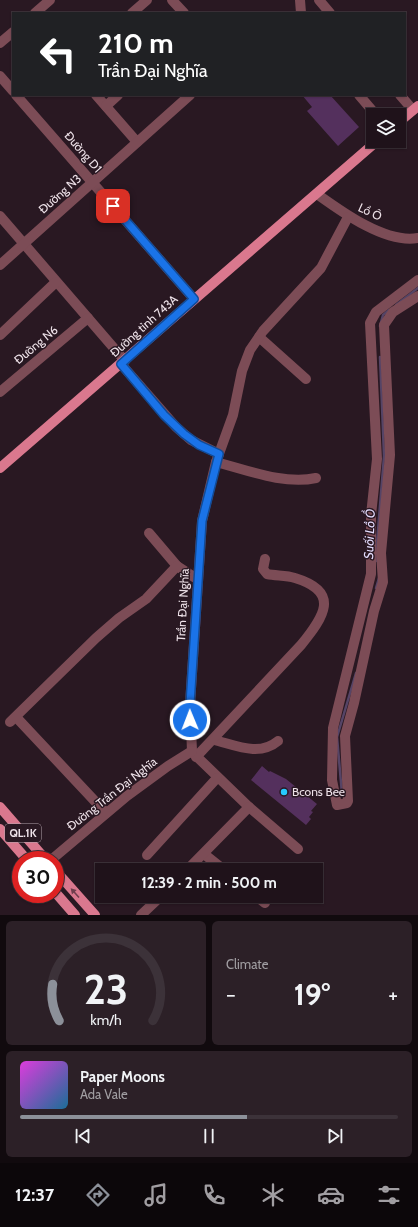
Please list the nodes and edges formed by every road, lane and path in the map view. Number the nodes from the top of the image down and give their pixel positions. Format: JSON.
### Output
{"nodes":[{"id":1,"x":50,"y":0,"type":"edge"},
{"id":2,"x":147,"y":0,"type":"edge"},
{"id":3,"x":172,"y":0,"type":"edge"},
{"id":4,"x":300,"y":0,"type":"edge"},
{"id":5,"x":319,"y":0,"type":"edge"},
{"id":6,"x":36,"y":12,"type":"edge"},
{"id":7,"x":133,"y":12,"type":"edge"},
{"id":8,"x":183,"y":12,"type":"edge"},
{"id":9,"x":301,"y":12,"type":"edge"},
{"id":10,"x":329,"y":12,"type":"edge"},
{"id":11,"x":12,"y":33,"type":"edge"},
{"id":12,"x":0,"y":44,"type":"edge"},
{"id":13,"x":0,"y":76,"type":"edge"},
{"id":14,"x":12,"y":90,"type":"edge"},
{"id":15,"x":17,"y":96,"type":"edge"},
{"id":16,"x":97,"y":96,"type":"edge"},
{"id":17,"x":117,"y":96,"type":"edge"},
{"id":18,"x":189,"y":96,"type":"edge"},
{"id":19,"x":359,"y":96,"type":"edge"},
{"id":20,"x":401,"y":96,"type":"edge"},
{"id":21,"x":106,"y":106,"type":"junction"},
{"id":22,"x":370,"y":108,"type":"edge"},
{"id":23,"x":415,"y":108,"type":"edge"},
{"id":24,"x":406,"y":116,"type":"edge"},
{"id":25,"x":137,"y":142,"type":"junction"},
{"id":26,"x":369,"y":148,"type":"edge"},
{"id":27,"x":92,"y":182,"type":"junction"},
{"id":28,"x":317,"y":194,"type":"junction"},
{"id":29,"x":0,"y":216,"type":"edge"},
{"id":30,"x":348,"y":216,"type":"junction"},
{"id":31,"x":418,"y":238,"type":"edge"},
{"id":32,"x":24,"y":244,"type":"junction"},
{"id":33,"x":0,"y":265,"type":"edge"},
{"id":34,"x":418,"y":280,"type":"edge"},
{"id":35,"x":56,"y":282,"type":"junction"},
{"id":36,"x":418,"y":296,"type":"edge"},
{"id":37,"x":194,"y":299,"type":"junction"},
{"id":38,"x":88,"y":318,"type":"junction"},
{"id":39,"x":0,"y":335,"type":"edge"},
{"id":40,"x":259,"y":337,"type":"junction"},
{"id":41,"x":123,"y":363,"type":"junction"},
{"id":42,"x":306,"y":379,"type":"dead end"},
{"id":43,"x":0,"y":392,"type":"edge"},
{"id":44,"x":218,"y":458,"type":"junction"},
{"id":45,"x":2,"y":464,"type":"edge"},
{"id":46,"x":316,"y":478,"type":"dead end"},
{"id":47,"x":149,"y":534,"type":"dead end"},
{"id":48,"x":265,"y":559,"type":"dead end"},
{"id":49,"x":177,"y":566,"type":"junction"},
{"id":50,"x":197,"y":579,"type":"junction"},
{"id":51,"x":362,"y":641,"type":"junction"},
{"id":52,"x":214,"y":740,"type":"junction"},
{"id":53,"x":278,"y":740,"type":"dead end"},
{"id":54,"x":194,"y":754,"type":"junction"},
{"id":55,"x":217,"y":778,"type":"junction"},
{"id":56,"x":0,"y":807,"type":"edge"},
{"id":57,"x":248,"y":807,"type":"junction"},
{"id":58,"x":106,"y":813,"type":"junction"},
{"id":59,"x":0,"y":829,"type":"edge"},
{"id":60,"x":298,"y":849,"type":"dead end"},
{"id":61,"x":19,"y":851,"type":"edge"},
{"id":62,"x":38,"y":851,"type":"edge"},
{"id":63,"x":62,"y":851,"type":"edge"},
{"id":64,"x":204,"y":854,"type":"junction"},
{"id":65,"x":147,"y":855,"type":"dead end"},
{"id":66,"x":194,"y":863,"type":"edge"},
{"id":67,"x":215,"y":863,"type":"edge"},
{"id":68,"x":64,"y":880,"type":"edge"},
{"id":69,"x":64,"y":902,"type":"edge"},
{"id":70,"x":154,"y":903,"type":"edge"},
{"id":71,"x":75,"y":915,"type":"edge"},
{"id":72,"x":95,"y":915,"type":"edge"},
{"id":73,"x":141,"y":915,"type":"edge"}],
"edges":[{"from":1,"to":6,"type":"street"},
{"from":2,"to":7,"type":"street"},
{"from":3,"to":8,"type":"street"},
{"from":4,"to":9,"type":"street"},
{"from":5,"to":10,"type":"street"},
{"from":11,"to":12,"type":"street"},
{"from":13,"to":14,"type":"street"},
{"from":15,"to":27,"type":"street","name":"Đường D1"},
{"from":16,"to":21,"type":"street"},
{"from":17,"to":21,"type":"street"},
{"from":18,"to":25,"type":"street","name":"Đường N3"},
{"from":19,"to":22,"type":"street"},
{"from":20,"to":23,"type":"street"},
{"from":21,"to":25,"type":"street"},
{"from":23,"to":24,"type":"main road"},
{"from":25,"to":27,"type":"street","name":"Đường N3"},
{"from":26,"to":28,"type":"main road","name":"Đường tỉnh 743A"},
{"from":27,"to":32,"type":"street","name":"Đường N3"},
{"from":27,"to":37,"type":"street","name":"Đường D1"},
{"from":28,"to":30,"type":"street","name":"Lồ Ô"},
{"from":28,"to":37,"type":"main road","name":"Đường tỉnh 743A"},
{"from":29,"to":32,"type":"street"},
{"from":30,"to":31,"type":"street","name":"Lồ Ô"},
{"from":30,"to":40,"type":"street","name":"Trần Đại Nghĩa"},
{"from":32,"to":33,"type":"street","name":"Đường N3"},
{"from":32,"to":35,"type":"street"},
{"from":34,"to":51,"type":"street"},
{"from":35,"to":38,"type":"street"},
{"from":35,"to":39,"type":"street"},
{"from":36,"to":51,"type":"street"},
{"from":37,"to":41,"type":"main road","name":"Đường tỉnh 743A"},
{"from":38,"to":41,"type":"street"},
{"from":38,"to":43,"type":"street","name":"Đường N6"},
{"from":40,"to":42,"type":"street"},
{"from":40,"to":44,"type":"street","name":"Trần Đại Nghĩa"},
{"from":41,"to":44,"type":"street"},
{"from":41,"to":45,"type":"main road","name":"Đường tỉnh 743A"},
{"from":44,"to":46,"type":"street"},
{"from":44,"to":50,"type":"street","name":"Trần Đại Nghĩa"},
{"from":47,"to":49,"type":"street"},
{"from":48,"to":52,"type":"street","name":"Đường Trần Đại Nghĩa"},
{"from":49,"to":50,"type":"street"},
{"from":49,"to":58,"type":"street"},
{"from":50,"to":54,"type":"street","name":"Trần Đại Nghĩa"},
{"from":51,"to":51,"type":"street"},
{"from":52,"to":53,"type":"street"},
{"from":52,"to":54,"type":"street","name":"Đường Trần Đại Nghĩa"},
{"from":54,"to":55,"type":"street"},
{"from":54,"to":58,"type":"street","name":"Đường Trần Đại Nghĩa"},
{"from":55,"to":57,"type":"street"},
{"from":55,"to":65,"type":"street"},
{"from":56,"to":62,"type":"main road","number":"QL.1K"},
{"from":57,"to":60,"type":"street"},
{"from":57,"to":64,"type":"street"},
{"from":58,"to":63,"type":"street","name":"Đường Trần Đại Nghĩa"},
{"from":59,"to":61,"type":"main road","number":"QL.1K"},
{"from":64,"to":66,"type":"street"},
{"from":64,"to":67,"type":"street"},
{"from":72,"to":68,"type":"main road","one_way":true},
{"from":69,"to":71,"type":"main road"},
{"from":70,"to":73,"type":"street"}]}
